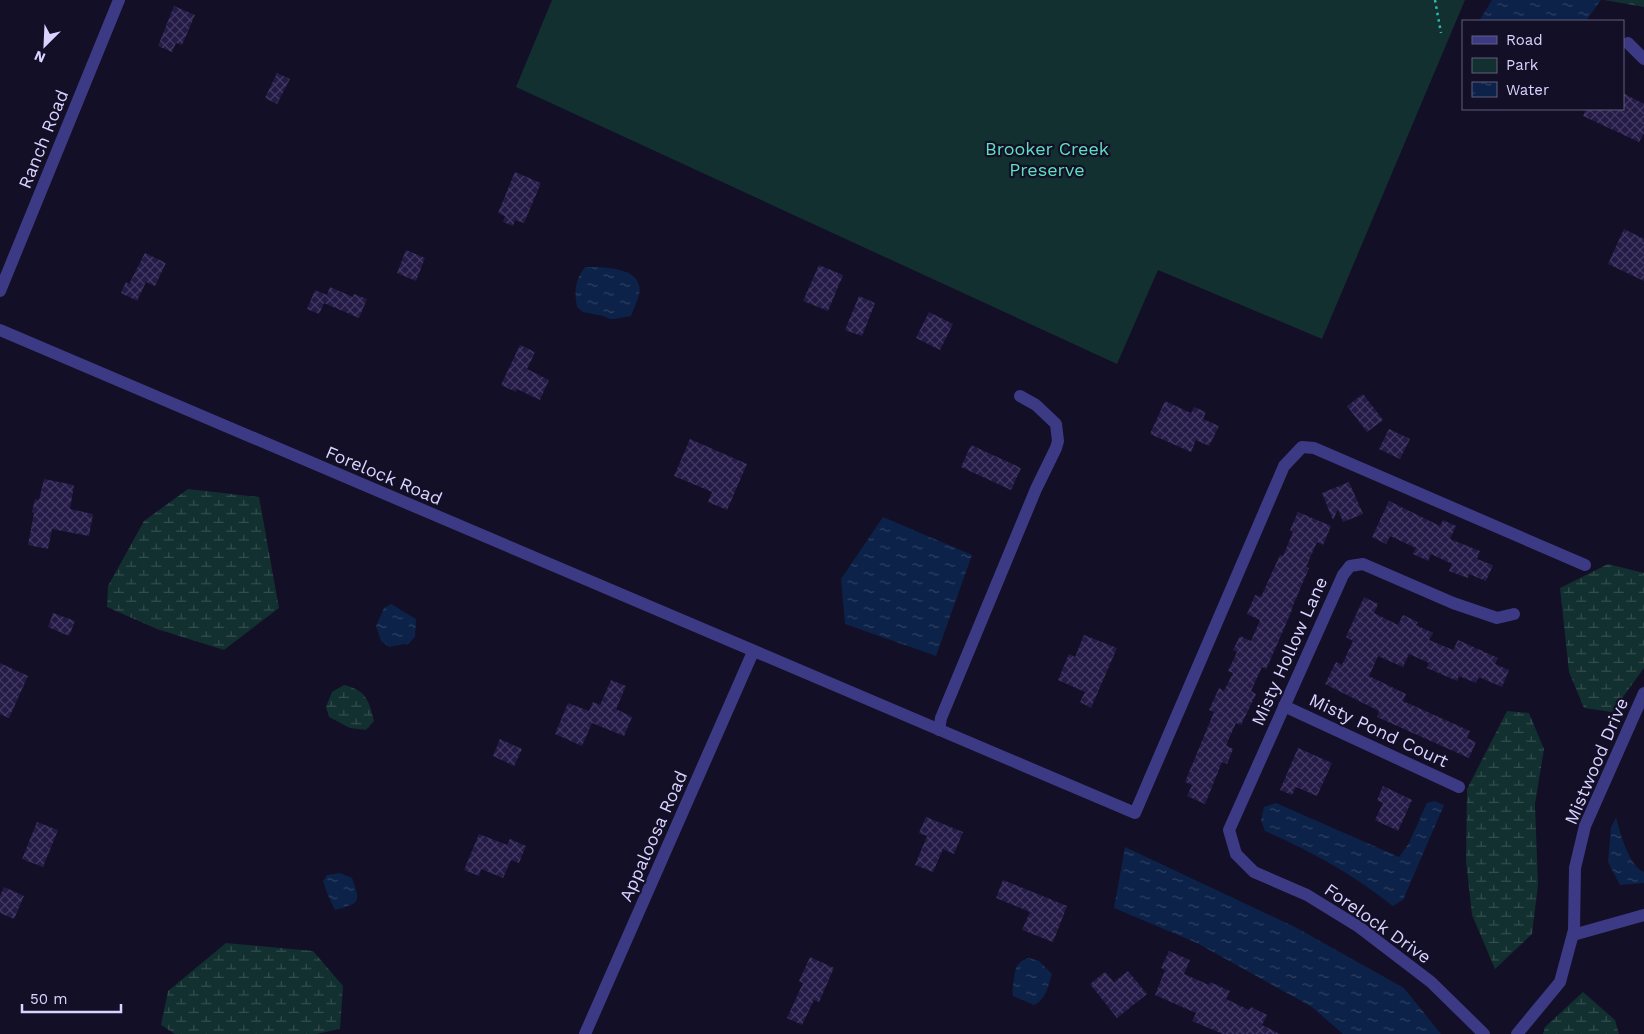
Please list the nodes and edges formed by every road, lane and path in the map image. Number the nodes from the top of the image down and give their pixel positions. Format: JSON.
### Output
{"nodes":[{"id":1,"x":119,"y":0,"type":"edge"},
{"id":2,"x":1435,"y":0,"type":"edge"},
{"id":3,"x":1441,"y":33,"type":"dead end"},
{"id":4,"x":1628,"y":43,"type":"dead end"},
{"id":5,"x":1644,"y":59,"type":"edge"},
{"id":6,"x":0,"y":291,"type":"edge"},
{"id":7,"x":0,"y":330,"type":"edge"},
{"id":8,"x":1020,"y":396,"type":"dead end"},
{"id":9,"x":1585,"y":565,"type":"dead end"},
{"id":10,"x":1514,"y":614,"type":"dead end"},
{"id":11,"x":753,"y":652,"type":"junction"},
{"id":12,"x":1644,"y":693,"type":"edge"},
{"id":13,"x":1284,"y":706,"type":"junction"},
{"id":14,"x":939,"y":730,"type":"junction"},
{"id":15,"x":1459,"y":786,"type":"dead end"},
{"id":16,"x":1229,"y":830,"type":"joint"},
{"id":17,"x":1644,"y":915,"type":"edge"},
{"id":18,"x":1573,"y":935,"type":"junction"},
{"id":19,"x":585,"y":1034,"type":"edge"},
{"id":20,"x":1484,"y":1034,"type":"edge"},
{"id":21,"x":1517,"y":1034,"type":"edge"}],
"edges":[{"from":1,"to":6,"type":"street","name":"Ranch Road"},
{"from":2,"to":3,"type":"path"},
{"from":4,"to":5,"type":"street"},
{"from":7,"to":11,"type":"street","name":"Forelock Road"},
{"from":8,"to":14,"type":"street"},
{"from":9,"to":14,"type":"street","name":"Forelock Road"},
{"from":10,"to":13,"type":"street","name":"Misty Hollow Lane"},
{"from":11,"to":14,"type":"street","name":"Forelock Road"},
{"from":11,"to":19,"type":"street","name":"Appaloosa Road"},
{"from":12,"to":18,"type":"street","name":"Mistwood Drive"},
{"from":13,"to":15,"type":"street","name":"Misty Pond Court"},
{"from":13,"to":16,"type":"street","name":"Misty Hollow Lane"},
{"from":16,"to":20,"type":"street","name":"Forelock Drive"},
{"from":17,"to":18,"type":"street"},
{"from":18,"to":21,"type":"street","name":"Mistwood Drive"}]}
